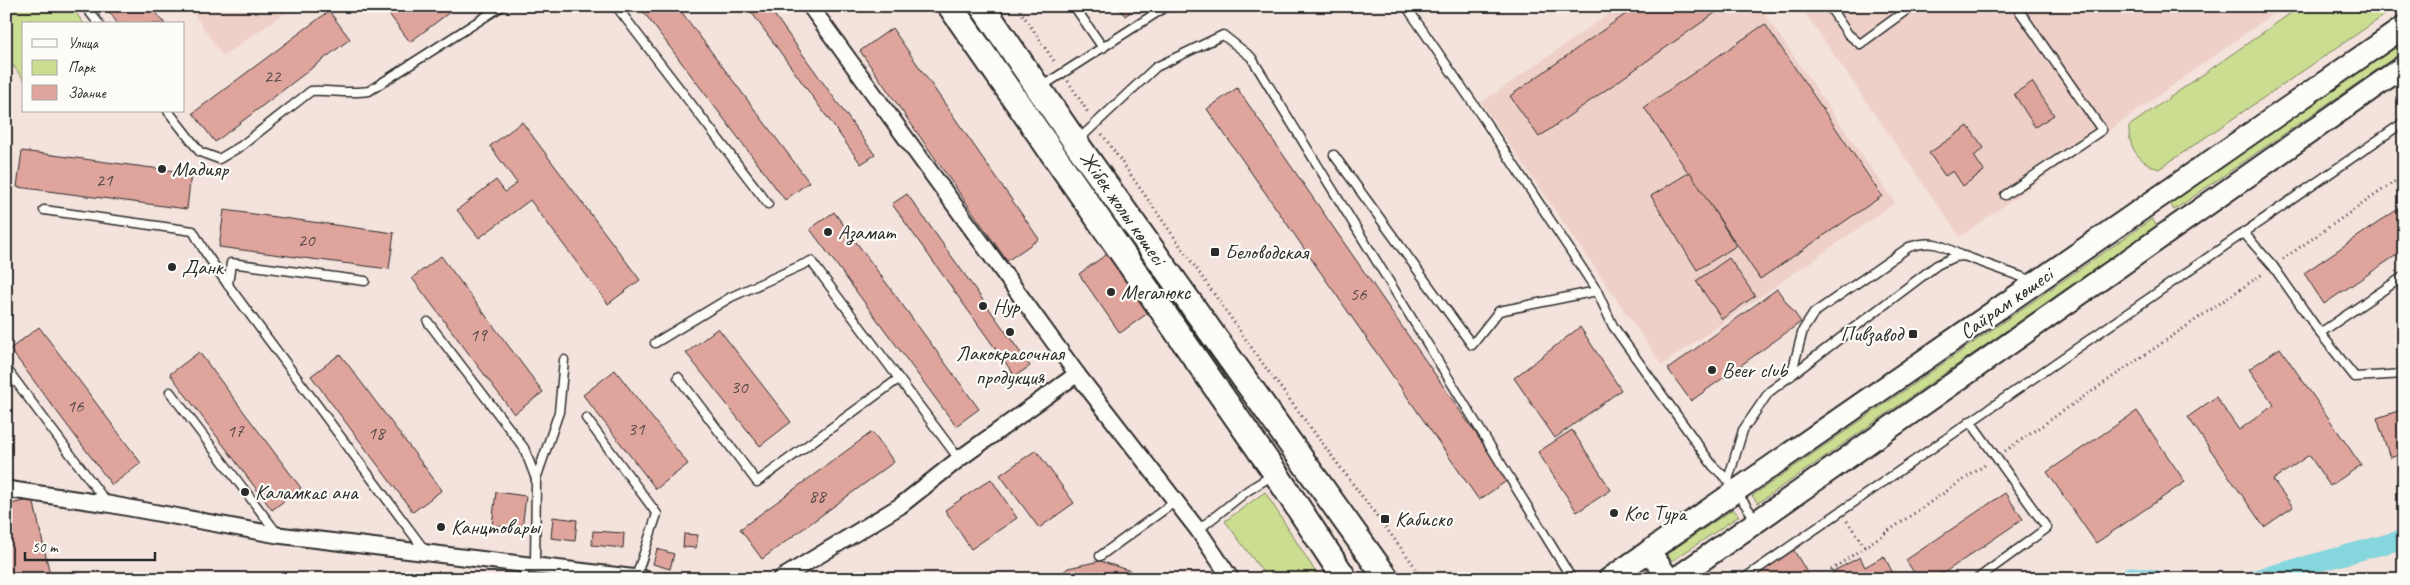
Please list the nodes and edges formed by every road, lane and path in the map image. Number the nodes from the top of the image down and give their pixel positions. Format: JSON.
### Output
{"nodes":[{"id":1,"x":85,"y":6,"type":"edge"},
{"id":2,"x":502,"y":6,"type":"edge"},
{"id":3,"x":616,"y":6,"type":"edge"},
{"id":4,"x":810,"y":6,"type":"edge"},
{"id":5,"x":950,"y":6,"type":"edge"},
{"id":6,"x":982,"y":6,"type":"edge"},
{"id":7,"x":1017,"y":6,"type":"edge"},
{"id":8,"x":1074,"y":6,"type":"edge"},
{"id":9,"x":1167,"y":6,"type":"edge"},
{"id":10,"x":1406,"y":6,"type":"edge"},
{"id":11,"x":1830,"y":6,"type":"edge"},
{"id":12,"x":1912,"y":6,"type":"edge"},
{"id":13,"x":2016,"y":6,"type":"edge"},
{"id":14,"x":97,"y":22,"type":"edge"},
{"id":15,"x":2404,"y":27,"type":"edge"},
{"id":16,"x":1103,"y":48,"type":"junction"},
{"id":17,"x":2404,"y":66,"type":"edge"},
{"id":18,"x":1063,"y":73,"type":"junction"},
{"id":19,"x":1039,"y":88,"type":"junction"},
{"id":20,"x":169,"y":112,"type":"edge"},
{"id":21,"x":2404,"y":122,"type":"edge"},
{"id":22,"x":1095,"y":124,"type":"junction"},
{"id":23,"x":1076,"y":143,"type":"junction"},
{"id":24,"x":1334,"y":155,"type":"dead end"},
{"id":25,"x":2404,"y":175,"type":"edge"},
{"id":26,"x":2004,"y":195,"type":"dead end"},
{"id":27,"x":768,"y":204,"type":"dead end"},
{"id":28,"x":44,"y":210,"type":"dead end"},
{"id":29,"x":2244,"y":232,"type":"junction"},
{"id":30,"x":1964,"y":256,"type":"junction"},
{"id":31,"x":2273,"y":266,"type":"junction"},
{"id":32,"x":2404,"y":276,"type":"edge"},
{"id":33,"x":365,"y":281,"type":"dead end"},
{"id":34,"x":2036,"y":282,"type":"junction"},
{"id":35,"x":228,"y":285,"type":"junction"},
{"id":36,"x":1597,"y":291,"type":"junction"},
{"id":37,"x":428,"y":322,"type":"dead end"},
{"id":38,"x":2320,"y":333,"type":"junction"},
{"id":39,"x":655,"y":343,"type":"dead end"},
{"id":40,"x":564,"y":360,"type":"dead end"},
{"id":41,"x":6,"y":368,"type":"edge"},
{"id":42,"x":1077,"y":374,"type":"junction"},
{"id":43,"x":1791,"y":376,"type":"junction"},
{"id":44,"x":2403,"y":376,"type":"edge"},
{"id":45,"x":678,"y":377,"type":"dead end"},
{"id":46,"x":897,"y":380,"type":"junction"},
{"id":47,"x":170,"y":392,"type":"dead end"},
{"id":48,"x":586,"y":418,"type":"dead end"},
{"id":49,"x":1970,"y":421,"type":"junction"},
{"id":50,"x":1996,"y":457,"type":"junction"},
{"id":51,"x":959,"y":459,"type":"junction"},
{"id":52,"x":1276,"y":474,"type":"junction"},
{"id":53,"x":536,"y":479,"type":"junction"},
{"id":54,"x":1732,"y":485,"type":"junction"},
{"id":55,"x":6,"y":489,"type":"edge"},
{"id":56,"x":1176,"y":501,"type":"junction"},
{"id":57,"x":108,"y":504,"type":"junction"},
{"id":58,"x":1840,"y":511,"type":"junction"},
{"id":59,"x":1757,"y":522,"type":"junction"},
{"id":60,"x":1198,"y":530,"type":"junction"},
{"id":61,"x":278,"y":535,"type":"junction"},
{"id":62,"x":1865,"y":547,"type":"junction"},
{"id":63,"x":1649,"y":551,"type":"junction"},
{"id":64,"x":426,"y":552,"type":"junction"},
{"id":65,"x":1100,"y":556,"type":"dead end"},
{"id":66,"x":528,"y":570,"type":"edge"},
{"id":67,"x":1831,"y":570,"type":"dead end"},
{"id":68,"x":641,"y":578,"type":"edge"},
{"id":69,"x":780,"y":579,"type":"edge"},
{"id":70,"x":1231,"y":579,"type":"edge"},
{"id":71,"x":1345,"y":579,"type":"edge"},
{"id":72,"x":1387,"y":579,"type":"edge"},
{"id":73,"x":1419,"y":579,"type":"edge"},
{"id":74,"x":1572,"y":579,"type":"edge"},
{"id":75,"x":1609,"y":579,"type":"edge"},
{"id":76,"x":1669,"y":579,"type":"edge"},
{"id":77,"x":1675,"y":579,"type":"edge"},
{"id":78,"x":1743,"y":579,"type":"edge"},
{"id":79,"x":1977,"y":579,"type":"edge"}],
"edges":[{"from":1,"to":14,"type":"lane"},
{"from":2,"to":20,"type":"lane"},
{"from":3,"to":27,"type":"lane"},
{"from":4,"to":42,"type":"street"},
{"from":5,"to":52,"type":"main road","name":"Жібек жолы көшесі"},
{"from":6,"to":19,"type":"main road","name":"Жібек жолы көшесі"},
{"from":7,"to":18,"type":"path"},
{"from":8,"to":16,"type":"lane"},
{"from":9,"to":16,"type":"lane"},
{"from":10,"to":36,"type":"lane"},
{"from":11,"to":12,"type":"lane"},
{"from":13,"to":26,"type":"lane"},
{"from":15,"to":34,"type":"main road","name":"Сайрам көшесі"},
{"from":16,"to":18,"type":"lane"},
{"from":17,"to":59,"type":"main road","name":"Сайрам көшесі"},
{"from":18,"to":19,"type":"lane"},
{"from":18,"to":22,"type":"path"},
{"from":19,"to":23,"type":"main road","name":"Жібек жолы көшесі"},
{"from":21,"to":29,"type":"lane"},
{"from":22,"to":23,"type":"lane"},
{"from":22,"to":73,"type":"path"},
{"from":22,"to":74,"type":"lane"},
{"from":23,"to":72,"type":"main road","name":"Жібек жолы көшесі"},
{"from":24,"to":36,"type":"lane"},
{"from":25,"to":31,"type":"path"},
{"from":28,"to":35,"type":"lane"},
{"from":29,"to":31,"type":"lane"},
{"from":29,"to":49,"type":"lane"},
{"from":30,"to":34,"type":"lane"},
{"from":30,"to":43,"type":"lane"},
{"from":30,"to":43,"type":"lane"},
{"from":31,"to":38,"type":"lane"},
{"from":31,"to":50,"type":"path"},
{"from":32,"to":38,"type":"lane"},
{"from":33,"to":35,"type":"lane"},
{"from":34,"to":54,"type":"main road","name":"Сайрам көшесі"},
{"from":35,"to":64,"type":"lane"},
{"from":36,"to":54,"type":"lane"},
{"from":37,"to":53,"type":"lane"},
{"from":38,"to":44,"type":"lane"},
{"from":39,"to":46,"type":"lane"},
{"from":40,"to":53,"type":"lane"},
{"from":41,"to":57,"type":"lane"},
{"from":42,"to":51,"type":"street"},
{"from":42,"to":56,"type":"street"},
{"from":43,"to":54,"type":"lane"},
{"from":45,"to":46,"type":"lane"},
{"from":46,"to":51,"type":"lane"},
{"from":47,"to":61,"type":"lane"},
{"from":48,"to":68,"type":"lane"},
{"from":49,"to":50,"type":"lane"},
{"from":49,"to":58,"type":"lane"},
{"from":50,"to":62,"type":"path"},
{"from":50,"to":79,"type":"lane"},
{"from":51,"to":69,"type":"street"},
{"from":52,"to":60,"type":"lane"},
{"from":52,"to":71,"type":"main road","name":"Жібек жолы көшесі"},
{"from":53,"to":66,"type":"lane"},
{"from":54,"to":59,"type":"lane"},
{"from":54,"to":63,"type":"main road","name":"Сайрам көшесі"},
{"from":55,"to":57,"type":"street"},
{"from":56,"to":60,"type":"street"},
{"from":56,"to":65,"type":"lane"},
{"from":57,"to":61,"type":"street"},
{"from":58,"to":62,"type":"path"},
{"from":58,"to":78,"type":"lane"},
{"from":59,"to":77,"type":"main road","name":"Сайрам көшесі"},
{"from":60,"to":70,"type":"street"},
{"from":61,"to":64,"type":"street"},
{"from":62,"to":67,"type":"path"},
{"from":63,"to":75,"type":"main road","name":"Сайрам көшесі"},
{"from":63,"to":76,"type":"main road"},
{"from":64,"to":66,"type":"street"},
{"from":66,"to":68,"type":"street"}]}
